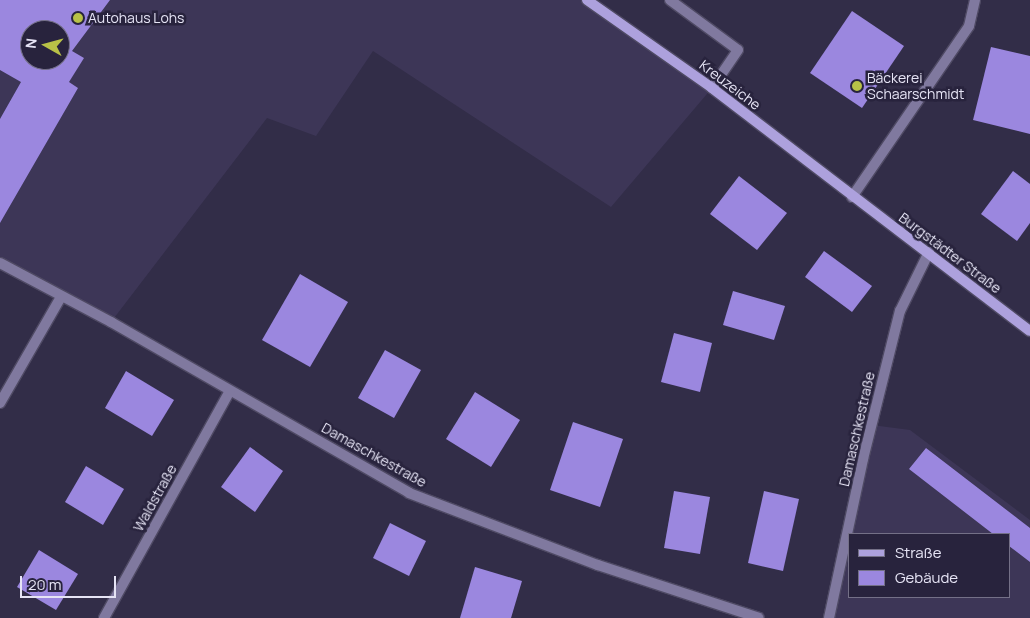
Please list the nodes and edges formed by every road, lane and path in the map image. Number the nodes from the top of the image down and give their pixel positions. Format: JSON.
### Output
{"nodes":[{"id":1,"x":587,"y":0,"type":"edge"},
{"id":2,"x":670,"y":0,"type":"edge"},
{"id":3,"x":975,"y":0,"type":"edge"},
{"id":4,"x":712,"y":88,"type":"junction"},
{"id":5,"x":852,"y":197,"type":"junction"},
{"id":6,"x":928,"y":252,"type":"junction"},
{"id":7,"x":0,"y":263,"type":"edge"},
{"id":8,"x":61,"y":296,"type":"junction"},
{"id":9,"x":1030,"y":332,"type":"edge"},
{"id":10,"x":230,"y":390,"type":"junction"},
{"id":11,"x":0,"y":403,"type":"edge"},
{"id":12,"x":104,"y":618,"type":"edge"},
{"id":13,"x":759,"y":618,"type":"edge"},
{"id":14,"x":828,"y":618,"type":"edge"}],
"edges":[{"from":1,"to":4,"type":"main road","name":"Kreuzeiche"},
{"from":2,"to":4,"type":"street"},
{"from":3,"to":5,"type":"street"},
{"from":4,"to":5,"type":"main road","name":"Kreuzeiche"},
{"from":5,"to":6,"type":"main road","name":"Burgstädter Straße"},
{"from":6,"to":9,"type":"main road","name":"Burgstädter Straße"},
{"from":6,"to":14,"type":"street","name":"Damaschkestraße"},
{"from":7,"to":8,"type":"street","name":"Damaschkestraße"},
{"from":8,"to":10,"type":"street","name":"Damaschkestraße"},
{"from":8,"to":11,"type":"street"},
{"from":10,"to":12,"type":"street","name":"Waldstraße"},
{"from":10,"to":13,"type":"street","name":"Damaschkestraße"}]}
